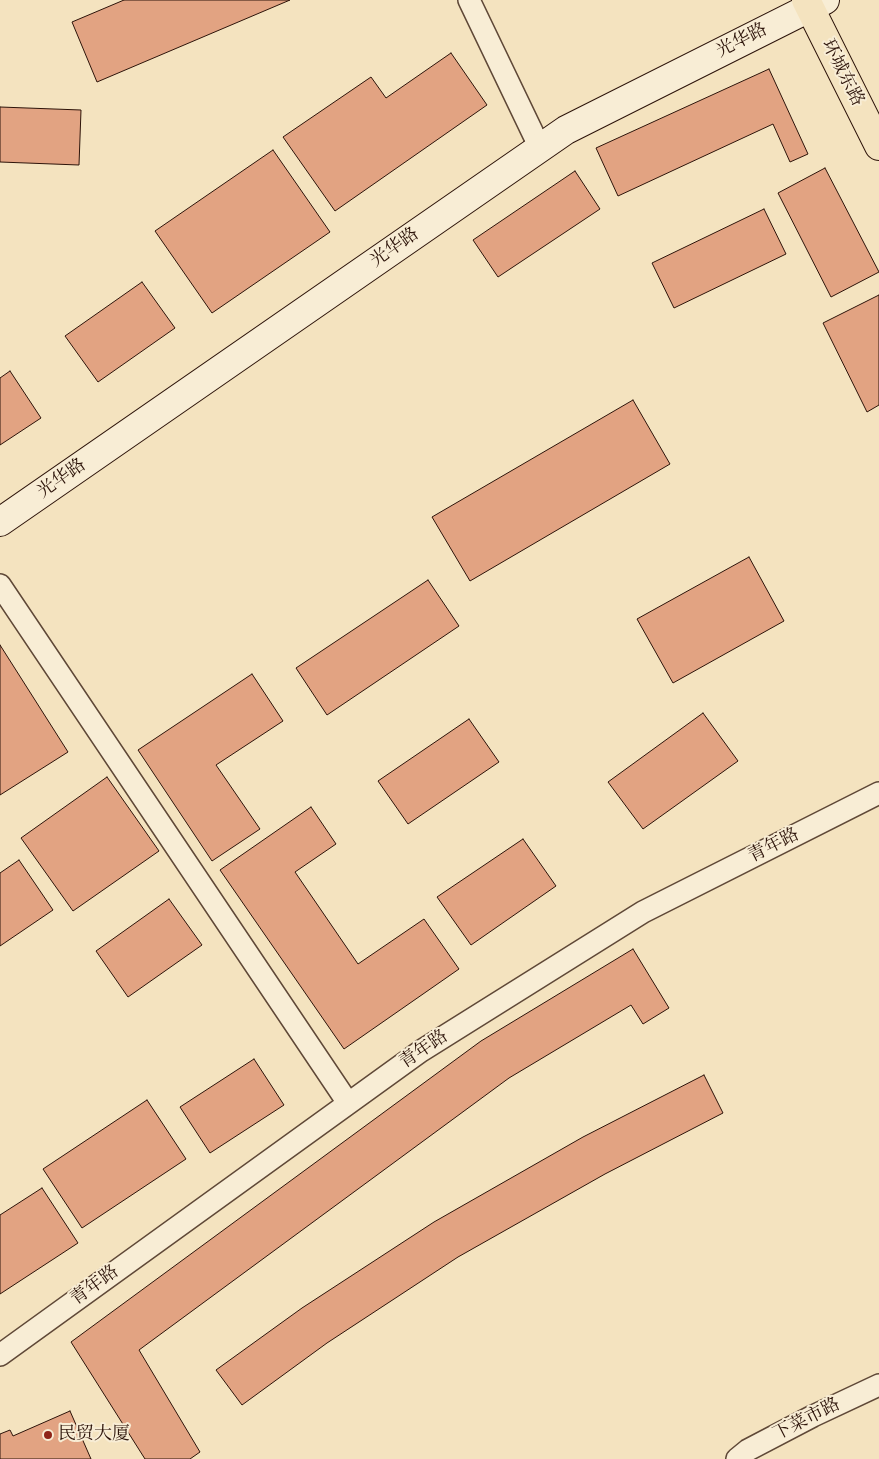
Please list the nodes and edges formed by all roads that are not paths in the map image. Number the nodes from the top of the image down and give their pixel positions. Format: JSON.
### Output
{"nodes":[{"id":1,"x":469,"y":0,"type":"edge"},
{"id":2,"x":813,"y":2,"type":"edge"},
{"id":3,"x":879,"y":146,"type":"edge"},
{"id":4,"x":540,"y":148,"type":"junction"},
{"id":5,"x":0,"y":522,"type":"edge"},
{"id":6,"x":0,"y":585,"type":"edge"},
{"id":7,"x":879,"y":793,"type":"edge"},
{"id":8,"x":348,"y":1103,"type":"junction"},
{"id":9,"x":0,"y":1355,"type":"edge"},
{"id":10,"x":879,"y":1385,"type":"edge"},
{"id":11,"x":737,"y":1459,"type":"edge"}],
"edges":[{"from":1,"to":4,"type":"street"},
{"from":2,"to":3,"type":"main road","name":"环城东路"},
{"from":2,"to":4,"type":"main road","name":"光华路"},
{"from":4,"to":5,"type":"main road","name":"光华路"},
{"from":6,"to":8,"type":"street"},
{"from":7,"to":8,"type":"street","name":"青年路"},
{"from":8,"to":9,"type":"street","name":"青年路"},
{"from":10,"to":11,"type":"street","name":"下菜市路"}]}
